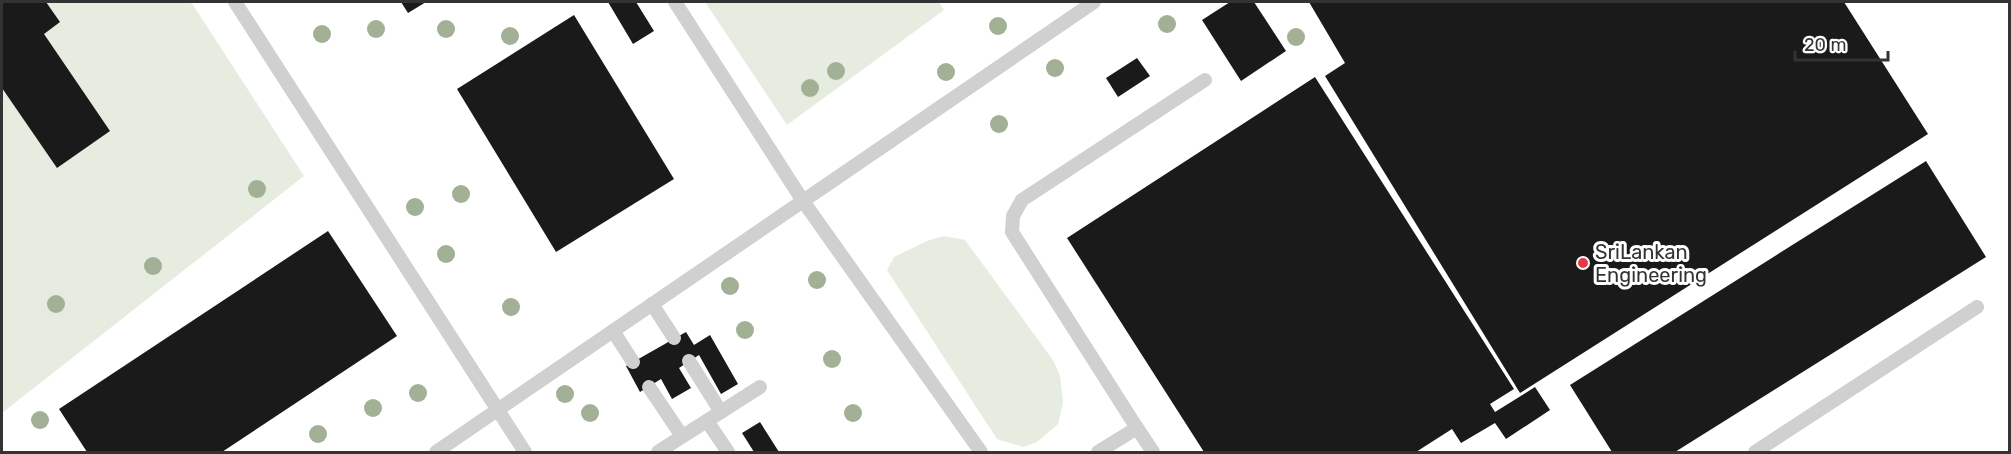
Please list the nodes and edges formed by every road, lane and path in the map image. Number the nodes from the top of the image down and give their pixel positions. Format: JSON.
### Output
{"nodes":[{"id":1,"x":235,"y":2,"type":"edge"},
{"id":2,"x":675,"y":2,"type":"edge"},
{"id":3,"x":1094,"y":2,"type":"edge"},
{"id":4,"x":1205,"y":80,"type":"dead end"},
{"id":5,"x":803,"y":201,"type":"junction"},
{"id":6,"x":652,"y":304,"type":"junction"},
{"id":7,"x":1977,"y":307,"type":"dead end"},
{"id":8,"x":613,"y":332,"type":"junction"},
{"id":9,"x":674,"y":338,"type":"dead end"},
{"id":10,"x":689,"y":361,"type":"dead end"},
{"id":11,"x":633,"y":362,"type":"dead end"},
{"id":12,"x":649,"y":387,"type":"dead end"},
{"id":13,"x":760,"y":387,"type":"dead end"},
{"id":14,"x":498,"y":410,"type":"junction"},
{"id":15,"x":720,"y":412,"type":"junction"},
{"id":16,"x":707,"y":421,"type":"junction"},
{"id":17,"x":1137,"y":428,"type":"junction"},
{"id":18,"x":682,"y":436,"type":"junction"},
{"id":19,"x":436,"y":453,"type":"edge"},
{"id":20,"x":525,"y":453,"type":"edge"},
{"id":21,"x":658,"y":453,"type":"edge"},
{"id":22,"x":728,"y":453,"type":"edge"},
{"id":23,"x":981,"y":453,"type":"edge"},
{"id":24,"x":1098,"y":453,"type":"edge"},
{"id":25,"x":1152,"y":453,"type":"edge"},
{"id":26,"x":1755,"y":453,"type":"edge"}],
"edges":[{"from":1,"to":14,"type":"lane"},
{"from":2,"to":5,"type":"lane"},
{"from":3,"to":5,"type":"lane"},
{"from":4,"to":17,"type":"lane"},
{"from":5,"to":6,"type":"lane"},
{"from":5,"to":23,"type":"lane"},
{"from":6,"to":8,"type":"lane"},
{"from":6,"to":9,"type":"lane"},
{"from":7,"to":26,"type":"lane"},
{"from":8,"to":11,"type":"lane"},
{"from":8,"to":14,"type":"lane"},
{"from":10,"to":15,"type":"lane"},
{"from":12,"to":18,"type":"lane"},
{"from":13,"to":15,"type":"lane"},
{"from":14,"to":19,"type":"lane"},
{"from":14,"to":20,"type":"lane"},
{"from":15,"to":16,"type":"lane"},
{"from":16,"to":18,"type":"lane"},
{"from":16,"to":22,"type":"lane"},
{"from":17,"to":24,"type":"lane"},
{"from":17,"to":25,"type":"lane"},
{"from":18,"to":21,"type":"lane"}]}
